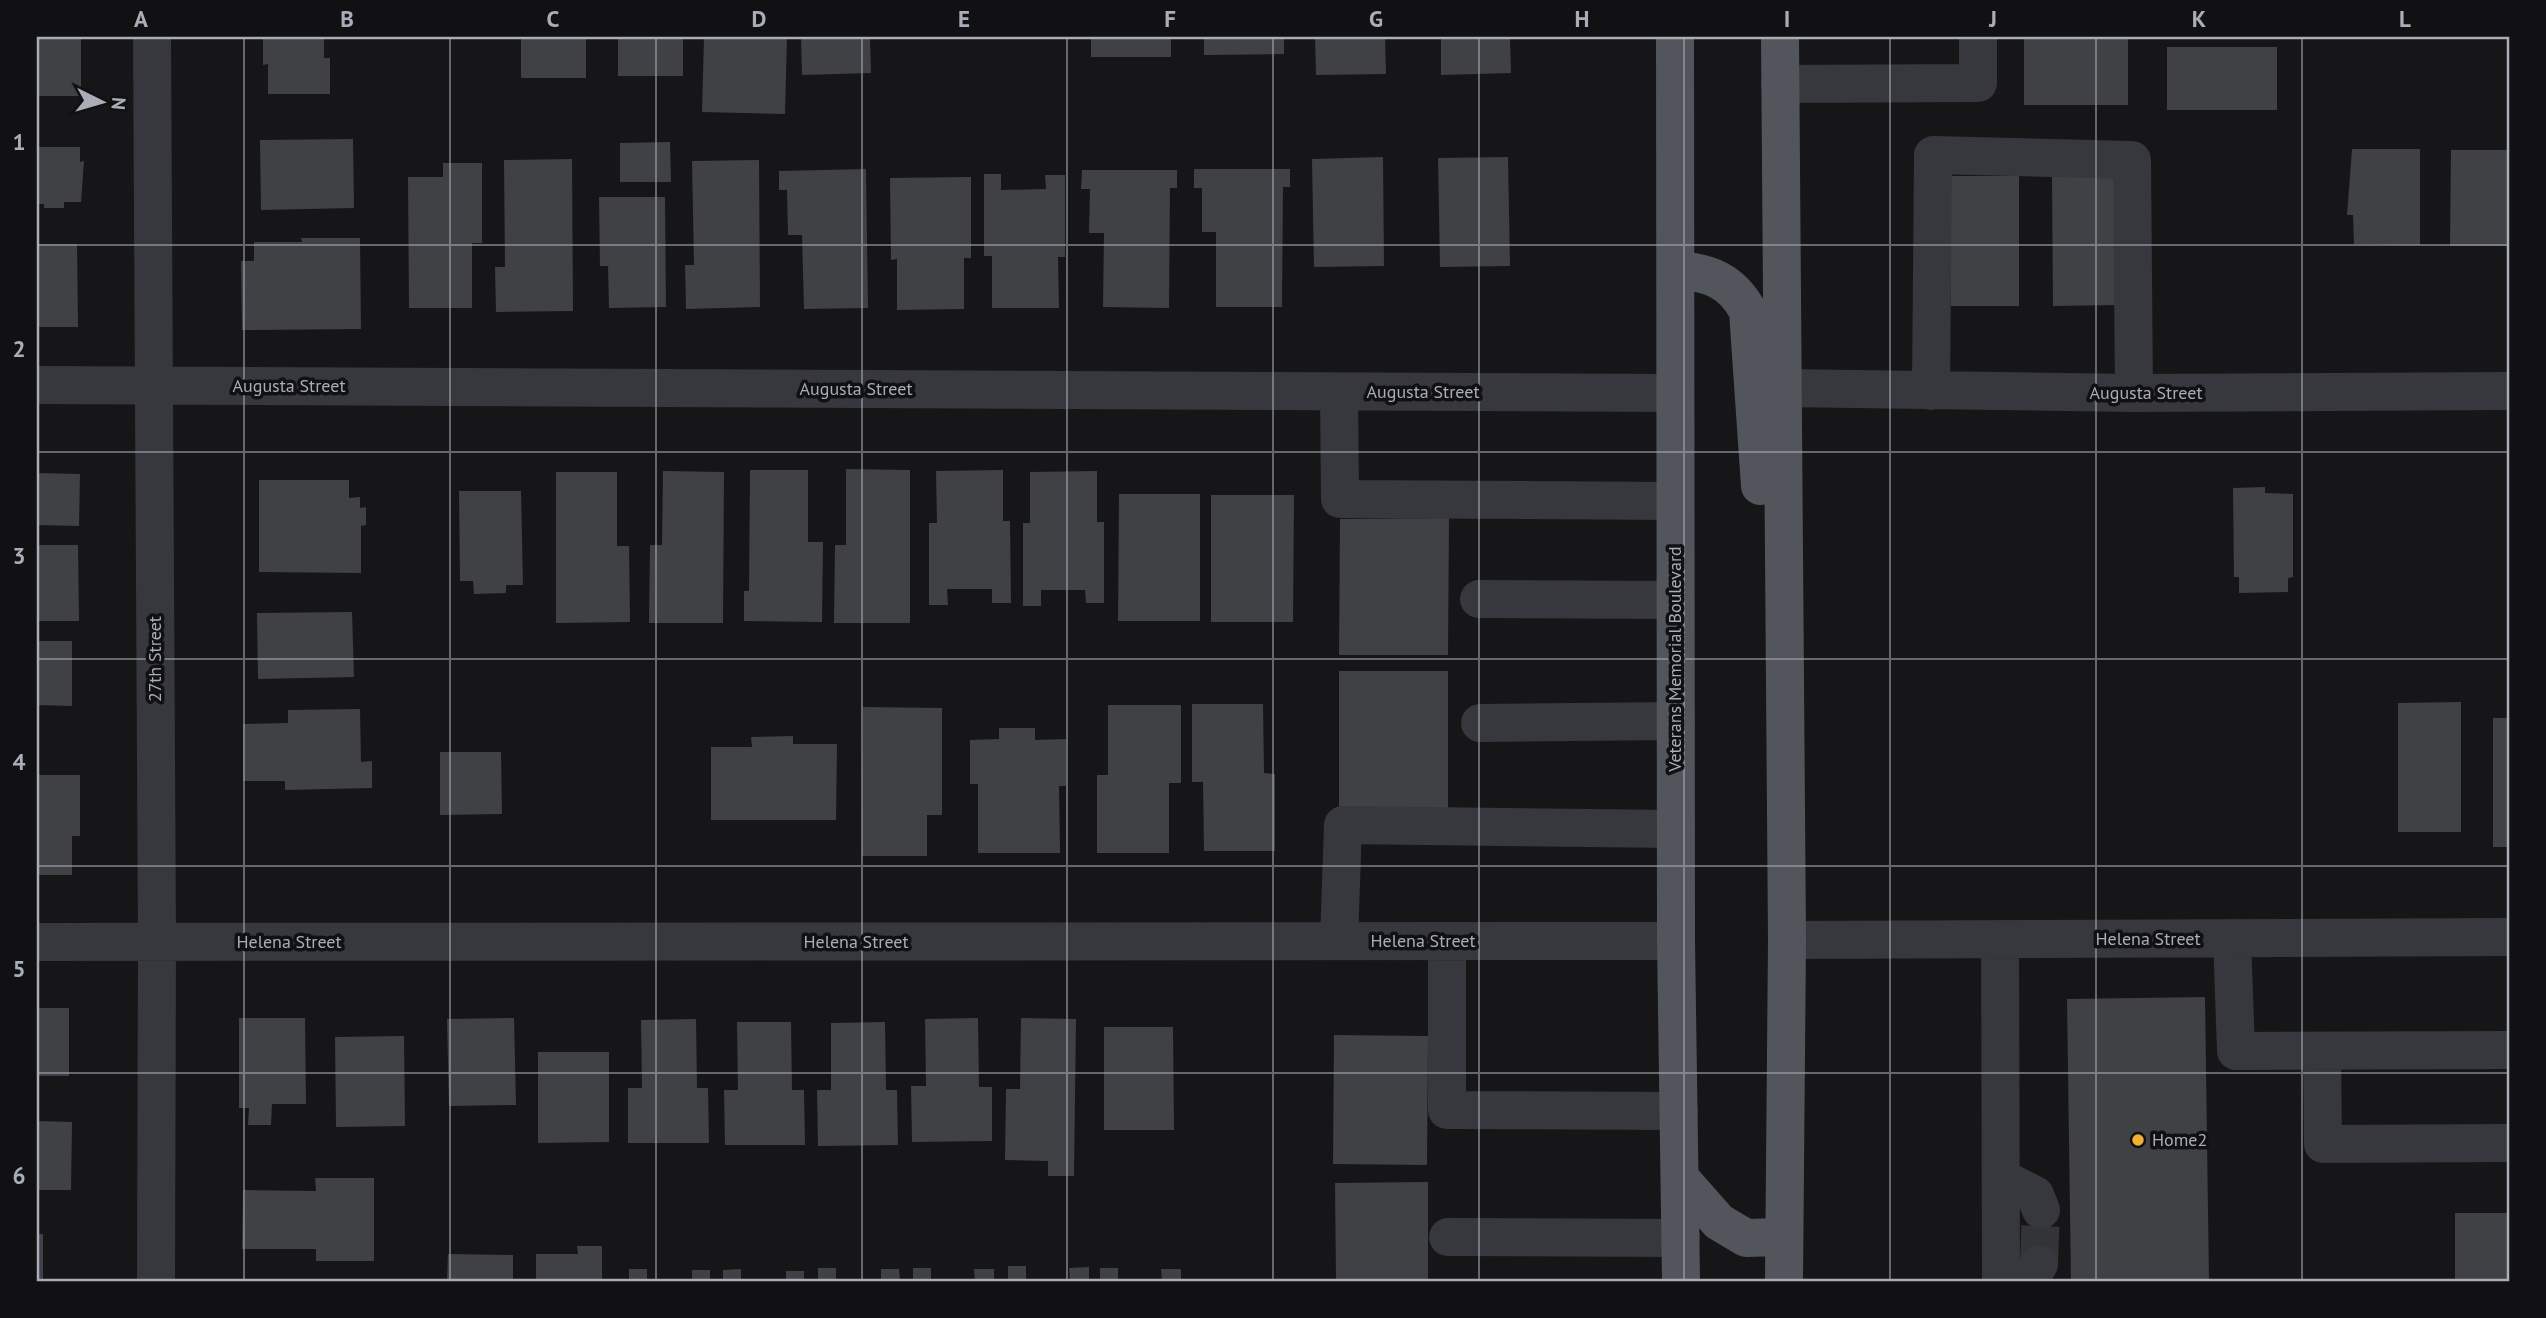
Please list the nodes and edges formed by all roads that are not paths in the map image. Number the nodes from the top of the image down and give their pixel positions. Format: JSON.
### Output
{"nodes":[{"id":1,"x":152,"y":37,"type":"edge"},
{"id":2,"x":1675,"y":37,"type":"edge"},
{"id":3,"x":1780,"y":37,"type":"edge"},
{"id":4,"x":1978,"y":37,"type":"edge"},
{"id":5,"x":1780,"y":84,"type":"junction"},
{"id":6,"x":1676,"y":270,"type":"junction"},
{"id":7,"x":37,"y":385,"type":"edge"},
{"id":8,"x":153,"y":385,"type":"junction"},
{"id":9,"x":1783,"y":388,"type":"junction"},
{"id":10,"x":1339,"y":391,"type":"junction"},
{"id":11,"x":1931,"y":391,"type":"junction"},
{"id":12,"x":2509,"y":391,"type":"edge"},
{"id":13,"x":1675,"y":393,"type":"junction"},
{"id":14,"x":2134,"y":393,"type":"junction"},
{"id":15,"x":1675,"y":501,"type":"junction"},
{"id":16,"x":1479,"y":599,"type":"dead end"},
{"id":17,"x":1675,"y":600,"type":"junction"},
{"id":18,"x":1785,"y":679,"type":"junction"},
{"id":19,"x":1676,"y":721,"type":"junction"},
{"id":20,"x":1480,"y":723,"type":"dead end"},
{"id":21,"x":1676,"y":829,"type":"junction"},
{"id":22,"x":2509,"y":937,"type":"edge"},
{"id":23,"x":2232,"y":938,"type":"junction"},
{"id":24,"x":2000,"y":939,"type":"junction"},
{"id":25,"x":1787,"y":940,"type":"junction"},
{"id":26,"x":1339,"y":941,"type":"junction"},
{"id":27,"x":1676,"y":941,"type":"junction"},
{"id":28,"x":37,"y":942,"type":"edge"},
{"id":29,"x":157,"y":942,"type":"junction"},
{"id":30,"x":1447,"y":942,"type":"junction"},
{"id":31,"x":2509,"y":1050,"type":"edge"},
{"id":32,"x":2322,"y":1051,"type":"junction"},
{"id":33,"x":1679,"y":1111,"type":"junction"},
{"id":34,"x":2509,"y":1143,"type":"edge"},
{"id":35,"x":2001,"y":1178,"type":"junction"},
{"id":36,"x":1681,"y":1179,"type":"junction"},
{"id":37,"x":2041,"y":1210,"type":"dead end"},
{"id":38,"x":1448,"y":1237,"type":"dead end"},
{"id":39,"x":1784,"y":1237,"type":"junction"},
{"id":40,"x":1681,"y":1238,"type":"junction"},
{"id":41,"x":156,"y":1281,"type":"edge"},
{"id":42,"x":1681,"y":1281,"type":"edge"},
{"id":43,"x":1784,"y":1281,"type":"edge"},
{"id":44,"x":2001,"y":1281,"type":"edge"}],
"edges":[{"from":1,"to":8,"type":"street","name":"27th Street"},
{"from":2,"to":6,"type":"main road","name":"Veterans Memorial Boulevard"},
{"from":3,"to":5,"type":"main road"},
{"from":4,"to":5,"type":"street"},
{"from":5,"to":9,"type":"main road"},
{"from":6,"to":13,"type":"main road","name":"Veterans Memorial Boulevard"},
{"from":6,"to":18,"type":"main road"},
{"from":7,"to":8,"type":"street","name":"Augusta Street"},
{"from":8,"to":10,"type":"street","name":"Augusta Street"},
{"from":8,"to":29,"type":"street","name":"27th Street"},
{"from":9,"to":11,"type":"street","name":"Augusta Street"},
{"from":9,"to":18,"type":"main road"},
{"from":10,"to":13,"type":"street","name":"Augusta Street"},
{"from":10,"to":15,"type":"street"},
{"from":11,"to":14,"type":"street","name":"Augusta Street"},
{"from":11,"to":14,"type":"street"},
{"from":12,"to":14,"type":"street","name":"Augusta Street"},
{"from":13,"to":15,"type":"main road","name":"Veterans Memorial Boulevard"},
{"from":15,"to":17,"type":"main road","name":"Veterans Memorial Boulevard"},
{"from":16,"to":17,"type":"street"},
{"from":17,"to":19,"type":"main road","name":"Veterans Memorial Boulevard"},
{"from":18,"to":25,"type":"main road"},
{"from":19,"to":20,"type":"street"},
{"from":19,"to":21,"type":"main road","name":"Veterans Memorial Boulevard"},
{"from":21,"to":26,"type":"street"},
{"from":21,"to":27,"type":"main road","name":"Veterans Memorial Boulevard"},
{"from":22,"to":23,"type":"street","name":"Helena Street"},
{"from":23,"to":24,"type":"street","name":"Helena Street"},
{"from":23,"to":32,"type":"street"},
{"from":24,"to":25,"type":"street","name":"Helena Street"},
{"from":24,"to":35,"type":"street"},
{"from":25,"to":39,"type":"main road"},
{"from":26,"to":29,"type":"street","name":"Helena Street"},
{"from":26,"to":30,"type":"street","name":"Helena Street"},
{"from":27,"to":30,"type":"street","name":"Helena Street"},
{"from":27,"to":33,"type":"main road","name":"Veterans Memorial Boulevard"},
{"from":28,"to":29,"type":"street","name":"Helena Street"},
{"from":29,"to":41,"type":"street","name":"27th Street"},
{"from":30,"to":33,"type":"street"},
{"from":31,"to":32,"type":"street"},
{"from":32,"to":34,"type":"street"},
{"from":33,"to":36,"type":"main road","name":"Veterans Memorial Boulevard"},
{"from":35,"to":37,"type":"street"},
{"from":35,"to":44,"type":"street"},
{"from":36,"to":39,"type":"main road"},
{"from":36,"to":40,"type":"main road","name":"Veterans Memorial Boulevard"},
{"from":38,"to":40,"type":"street"},
{"from":39,"to":43,"type":"main road"},
{"from":40,"to":42,"type":"main road","name":"Veterans Memorial Boulevard"}]}
